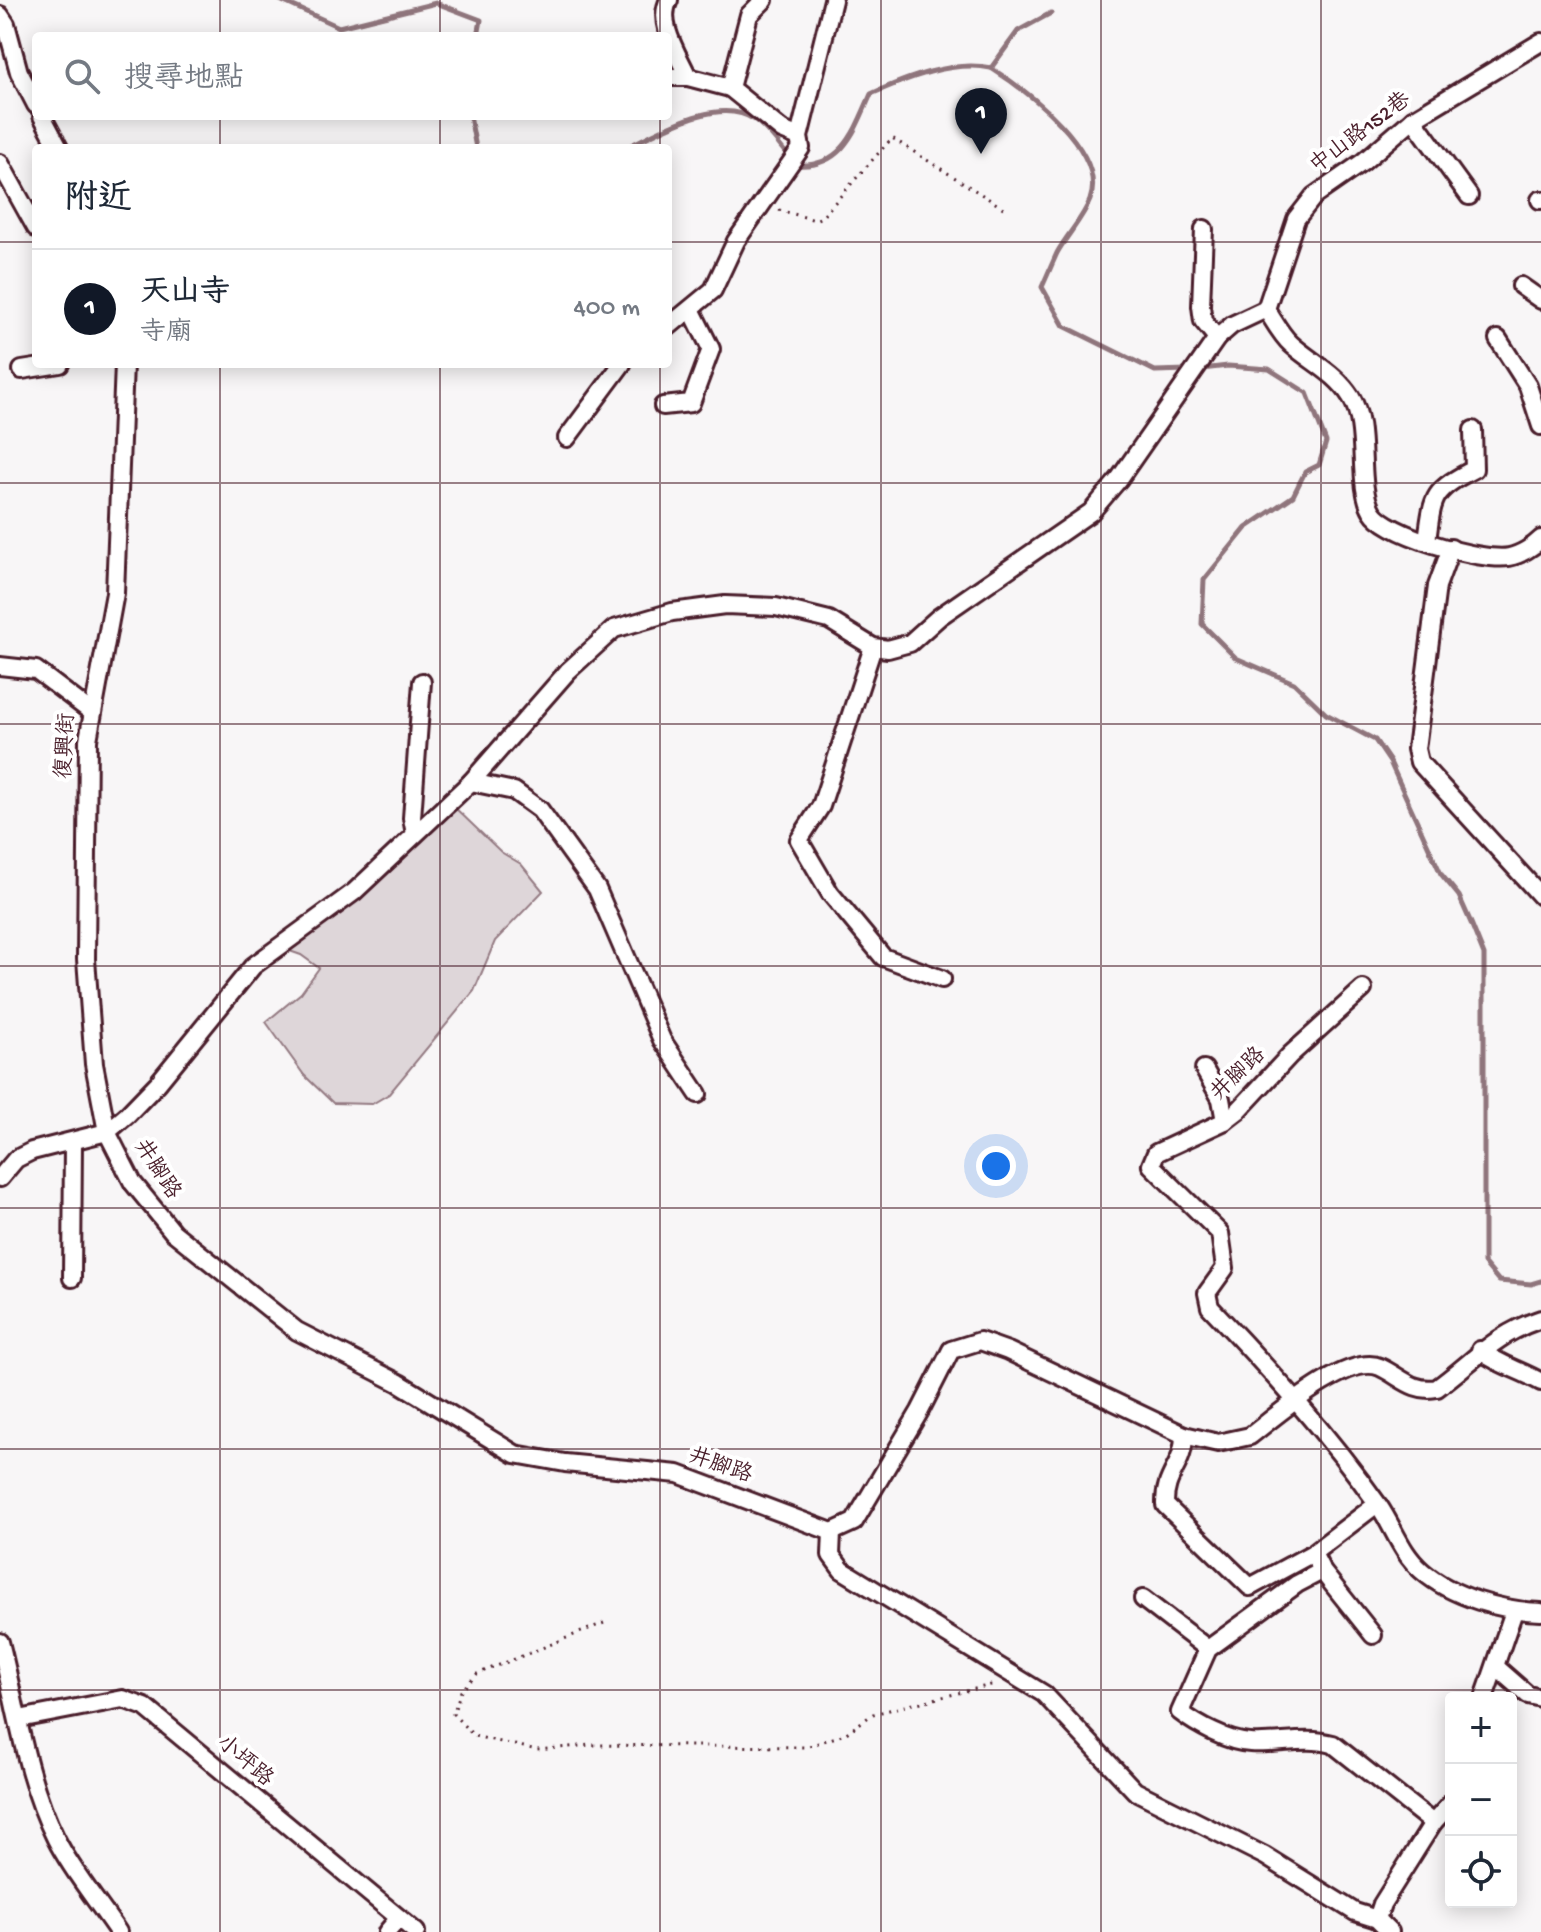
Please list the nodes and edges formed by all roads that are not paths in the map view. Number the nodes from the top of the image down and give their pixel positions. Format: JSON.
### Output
{"nodes":[{"id":1,"x":669,"y":0,"type":"edge"},
{"id":2,"x":764,"y":0,"type":"edge"},
{"id":3,"x":833,"y":0,"type":"edge"},
{"id":4,"x":0,"y":15,"type":"edge"},
{"id":5,"x":669,"y":32,"type":"edge"},
{"id":6,"x":672,"y":38,"type":"edge"},
{"id":7,"x":1540,"y":45,"type":"edge"},
{"id":8,"x":672,"y":77,"type":"edge"},
{"id":9,"x":688,"y":77,"type":"junction"},
{"id":10,"x":730,"y":88,"type":"junction"},
{"id":11,"x":32,"y":97,"type":"edge"},
{"id":12,"x":1413,"y":119,"type":"junction"},
{"id":13,"x":44,"y":120,"type":"edge"},
{"id":14,"x":800,"y":142,"type":"junction"},
{"id":15,"x":57,"y":144,"type":"edge"},
{"id":16,"x":0,"y":163,"type":"edge"},
{"id":17,"x":1469,"y":196,"type":"dead end"},
{"id":18,"x":32,"y":221,"type":"edge"},
{"id":19,"x":1204,"y":229,"type":"dead end"},
{"id":20,"x":1521,"y":286,"type":"dead end"},
{"id":21,"x":1541,"y":300,"type":"edge"},
{"id":22,"x":691,"y":309,"type":"junction"},
{"id":23,"x":1266,"y":309,"type":"junction"},
{"id":24,"x":672,"y":324,"type":"edge"},
{"id":25,"x":1217,"y":338,"type":"junction"},
{"id":26,"x":1498,"y":339,"type":"dead end"},
{"id":27,"x":35,"y":368,"type":"edge"},
{"id":28,"x":124,"y":368,"type":"edge"},
{"id":29,"x":619,"y":368,"type":"edge"},
{"id":30,"x":22,"y":370,"type":"dead end"},
{"id":31,"x":663,"y":406,"type":"dead end"},
{"id":32,"x":1541,"y":426,"type":"edge"},
{"id":33,"x":1473,"y":430,"type":"dead end"},
{"id":34,"x":567,"y":438,"type":"dead end"},
{"id":35,"x":1541,"y":539,"type":"edge"},
{"id":36,"x":1427,"y":541,"type":"junction"},
{"id":37,"x":1451,"y":548,"type":"junction"},
{"id":38,"x":873,"y":647,"type":"junction"},
{"id":39,"x":0,"y":666,"type":"edge"},
{"id":40,"x":422,"y":682,"type":"dead end"},
{"id":41,"x":90,"y":711,"type":"junction"},
{"id":42,"x":471,"y":782,"type":"junction"},
{"id":43,"x":415,"y":834,"type":"junction"},
{"id":44,"x":1541,"y":896,"type":"edge"},
{"id":45,"x":942,"y":979,"type":"dead end"},
{"id":46,"x":1363,"y":989,"type":"dead end"},
{"id":47,"x":1204,"y":1069,"type":"dead end"},
{"id":48,"x":698,"y":1094,"type":"dead end"},
{"id":49,"x":1225,"y":1121,"type":"junction"},
{"id":50,"x":107,"y":1132,"type":"junction"},
{"id":51,"x":73,"y":1143,"type":"junction"},
{"id":52,"x":0,"y":1178,"type":"edge"},
{"id":53,"x":72,"y":1278,"type":"dead end"},
{"id":54,"x":1541,"y":1319,"type":"edge"},
{"id":55,"x":1480,"y":1350,"type":"junction"},
{"id":56,"x":1541,"y":1382,"type":"edge"},
{"id":57,"x":1296,"y":1401,"type":"junction"},
{"id":58,"x":1184,"y":1435,"type":"junction"},
{"id":59,"x":1377,"y":1504,"type":"junction"},
{"id":60,"x":832,"y":1532,"type":"junction"},
{"id":61,"x":1313,"y":1553,"type":"junction"},
{"id":62,"x":1322,"y":1571,"type":"junction"},
{"id":63,"x":1143,"y":1599,"type":"dead end"},
{"id":64,"x":1514,"y":1611,"type":"junction"},
{"id":65,"x":1541,"y":1612,"type":"edge"},
{"id":66,"x":1373,"y":1635,"type":"dead end"},
{"id":67,"x":0,"y":1642,"type":"edge"},
{"id":68,"x":1208,"y":1649,"type":"junction"},
{"id":69,"x":1496,"y":1667,"type":"junction"},
{"id":70,"x":1485,"y":1692,"type":"edge"},
{"id":71,"x":1541,"y":1698,"type":"edge"},
{"id":72,"x":19,"y":1719,"type":"junction"},
{"id":73,"x":1445,"y":1810,"type":"edge"},
{"id":74,"x":1433,"y":1823,"type":"junction"},
{"id":75,"x":399,"y":1918,"type":"junction"},
{"id":76,"x":1377,"y":1919,"type":"junction"},
{"id":77,"x":118,"y":1932,"type":"edge"},
{"id":78,"x":387,"y":1932,"type":"edge"},
{"id":79,"x":416,"y":1932,"type":"edge"},
{"id":80,"x":1390,"y":1932,"type":"edge"}],
"edges":[{"from":1,"to":5,"type":"street"},
{"from":2,"to":10,"type":"street"},
{"from":3,"to":14,"type":"street"},
{"from":4,"to":11,"type":"street"},
{"from":6,"to":9,"type":"street"},
{"from":7,"to":12,"type":"street","name":"中山路152巷"},
{"from":8,"to":9,"type":"street"},
{"from":9,"to":10,"type":"street"},
{"from":10,"to":14,"type":"street"},
{"from":12,"to":17,"type":"street"},
{"from":12,"to":23,"type":"street","name":"中山路152巷"},
{"from":13,"to":15,"type":"street"},
{"from":14,"to":22,"type":"street"},
{"from":16,"to":18,"type":"street"},
{"from":19,"to":25,"type":"street"},
{"from":20,"to":21,"type":"street"},
{"from":22,"to":24,"type":"street"},
{"from":22,"to":31,"type":"street"},
{"from":23,"to":25,"type":"street"},
{"from":23,"to":36,"type":"street"},
{"from":25,"to":38,"type":"street"},
{"from":26,"to":32,"type":"street"},
{"from":27,"to":30,"type":"street"},
{"from":28,"to":41,"type":"street","name":"復興街"},
{"from":29,"to":34,"type":"street"},
{"from":33,"to":36,"type":"street"},
{"from":35,"to":37,"type":"street"},
{"from":36,"to":37,"type":"street"},
{"from":37,"to":44,"type":"street"},
{"from":38,"to":42,"type":"street"},
{"from":38,"to":45,"type":"street"},
{"from":39,"to":41,"type":"street"},
{"from":40,"to":43,"type":"street"},
{"from":41,"to":50,"type":"street","name":"復興街"},
{"from":42,"to":43,"type":"street"},
{"from":42,"to":48,"type":"street"},
{"from":43,"to":50,"type":"street"},
{"from":46,"to":49,"type":"street","name":"井腳路"},
{"from":47,"to":49,"type":"street"},
{"from":49,"to":57,"type":"street","name":"井腳路"},
{"from":50,"to":51,"type":"street"},
{"from":50,"to":60,"type":"street","name":"井腳路"},
{"from":51,"to":52,"type":"street"},
{"from":51,"to":53,"type":"street"},
{"from":54,"to":55,"type":"street"},
{"from":55,"to":56,"type":"street"},
{"from":55,"to":57,"type":"street"},
{"from":57,"to":58,"type":"street"},
{"from":57,"to":59,"type":"street","name":"井腳路"},
{"from":58,"to":60,"type":"street"},
{"from":58,"to":61,"type":"street"},
{"from":59,"to":61,"type":"street"},
{"from":59,"to":64,"type":"street","name":"井腳路"},
{"from":60,"to":76,"type":"street"},
{"from":61,"to":62,"type":"street"},
{"from":62,"to":66,"type":"street"},
{"from":62,"to":68,"type":"street"},
{"from":63,"to":68,"type":"street"},
{"from":64,"to":65,"type":"street","name":"井腳路"},
{"from":64,"to":69,"type":"street"},
{"from":67,"to":72,"type":"street"},
{"from":68,"to":74,"type":"street"},
{"from":69,"to":70,"type":"street"},
{"from":69,"to":71,"type":"street"},
{"from":72,"to":75,"type":"street","name":"小坪路"},
{"from":72,"to":77,"type":"street"},
{"from":73,"to":74,"type":"street"},
{"from":74,"to":76,"type":"street"},
{"from":75,"to":78,"type":"street"},
{"from":75,"to":79,"type":"street","name":"小坪路"},
{"from":76,"to":80,"type":"street"}]}
